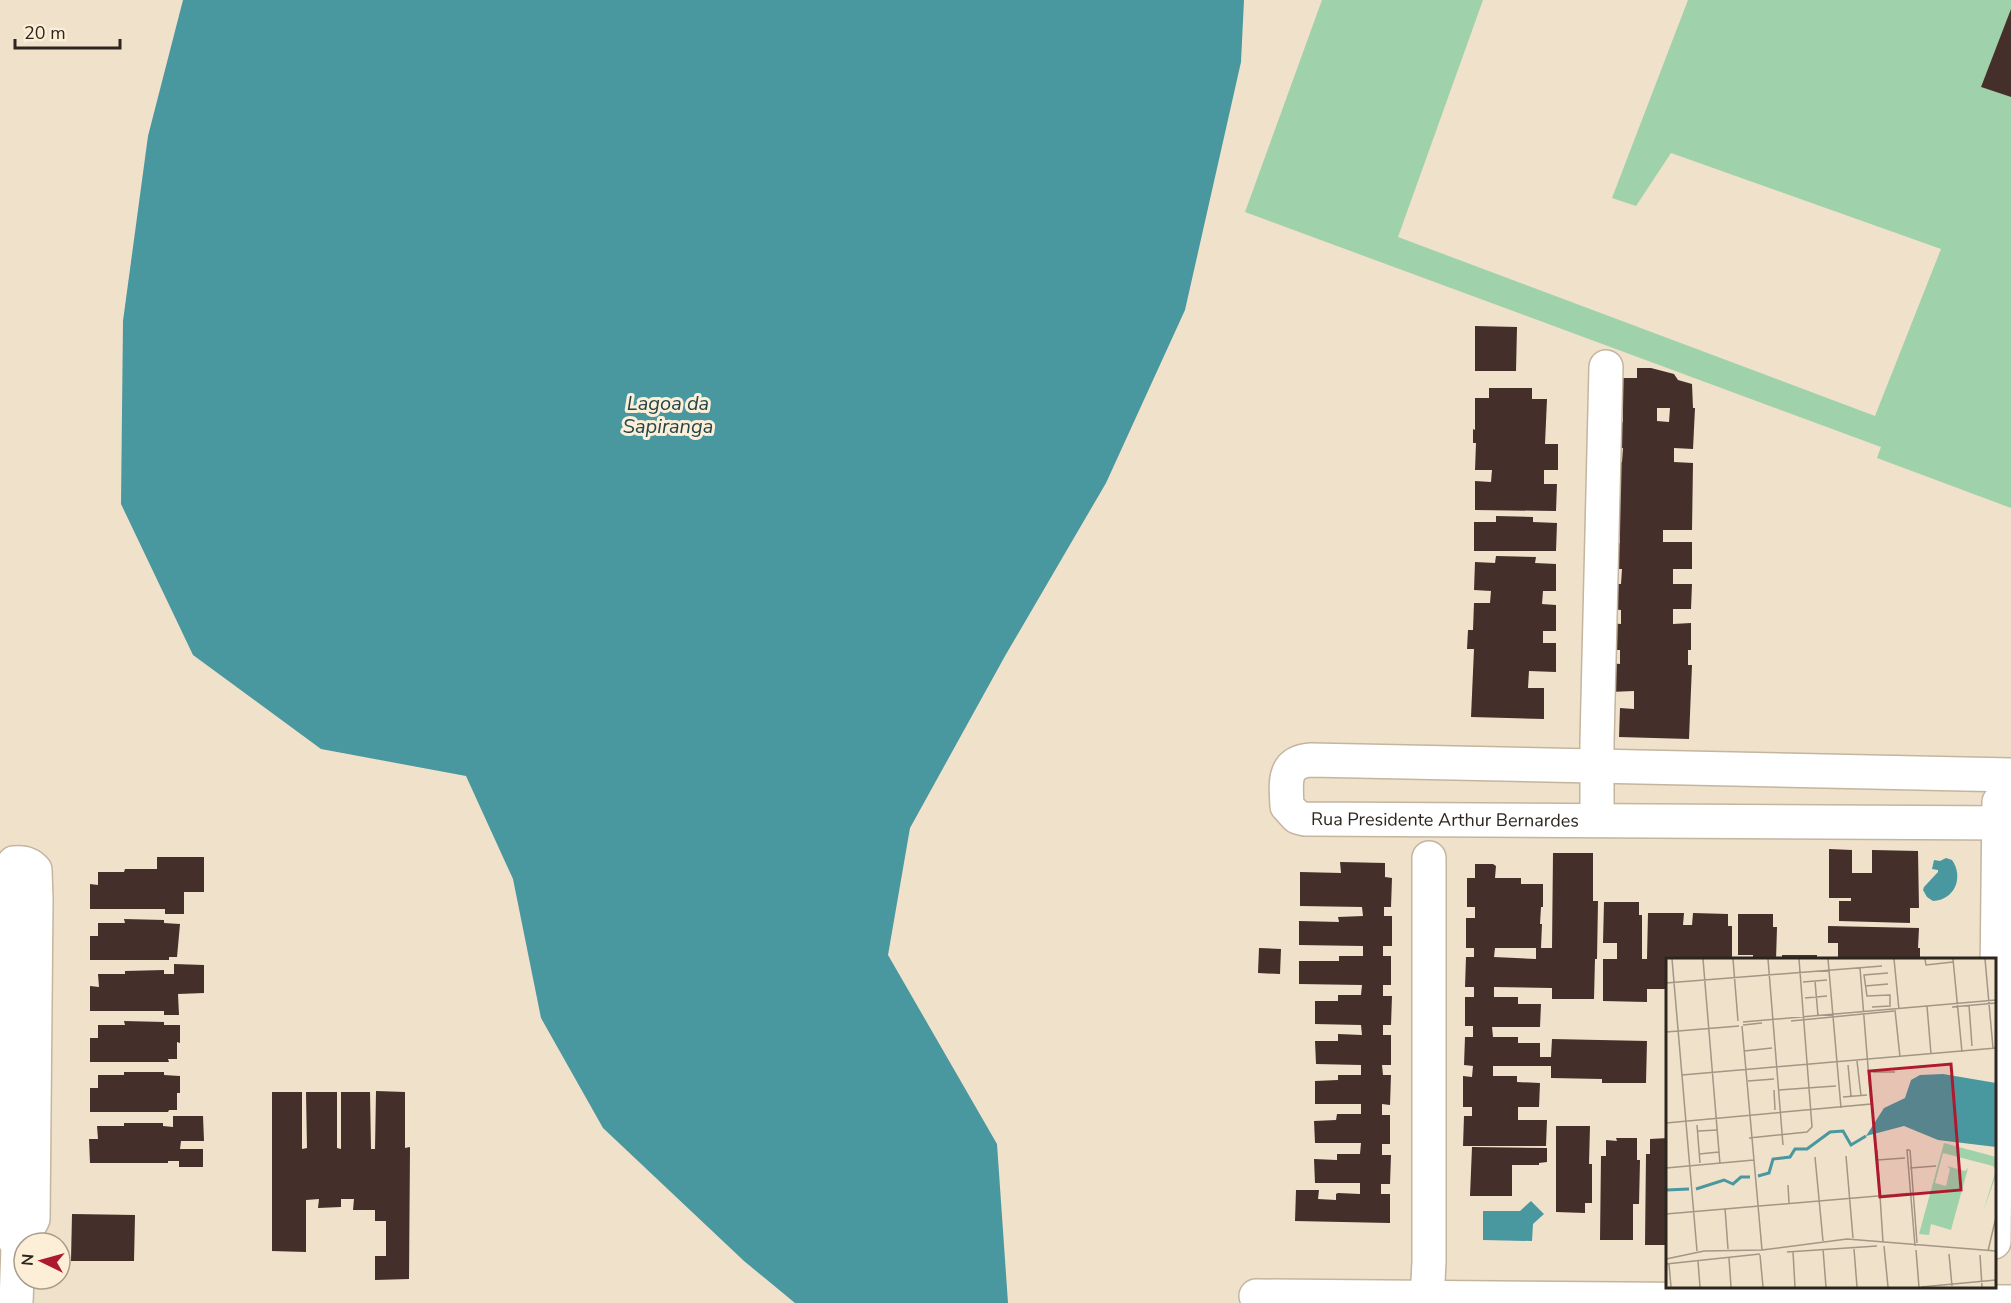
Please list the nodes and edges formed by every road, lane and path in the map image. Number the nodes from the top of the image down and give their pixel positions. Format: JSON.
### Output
{"nodes":[{"id":1,"x":1606,"y":367,"type":"dead end"},
{"id":2,"x":1597,"y":766,"type":"junction"},
{"id":3,"x":2005,"y":775,"type":"edge"},
{"id":4,"x":1597,"y":820,"type":"junction"},
{"id":5,"x":2005,"y":823,"type":"edge"},
{"id":6,"x":1429,"y":858,"type":"dead end"},
{"id":7,"x":1996,"y":1200,"type":"edge"},
{"id":8,"x":18,"y":1247,"type":"joint"},
{"id":9,"x":1256,"y":1296,"type":"dead end"},
{"id":10,"x":1998,"y":1298,"type":"edge"},
{"id":11,"x":1427,"y":1299,"type":"junction"},
{"id":12,"x":0,"y":1303,"type":"edge"},
{"id":13,"x":16,"y":1303,"type":"edge"},
{"id":14,"x":28,"y":1303,"type":"edge"}],
"edges":[{"from":1,"to":2,"type":"street"},
{"from":2,"to":3,"type":"street","name":"Rua Presidente Arthur Bernardes"},
{"from":2,"to":4,"type":"street"},
{"from":2,"to":4,"type":"street","name":"Rua Presidente Arthur Bernardes"},
{"from":3,"to":5,"type":"street"},
{"from":4,"to":5,"type":"street","name":"Rua Presidente Arthur Bernardes"},
{"from":5,"to":7,"type":"street"},
{"from":6,"to":11,"type":"street"},
{"from":8,"to":8,"type":"street"},
{"from":9,"to":11,"type":"street"},
{"from":10,"to":11,"type":"street"},
{"from":12,"to":13,"type":"street"},
{"from":13,"to":14,"type":"street"}]}
